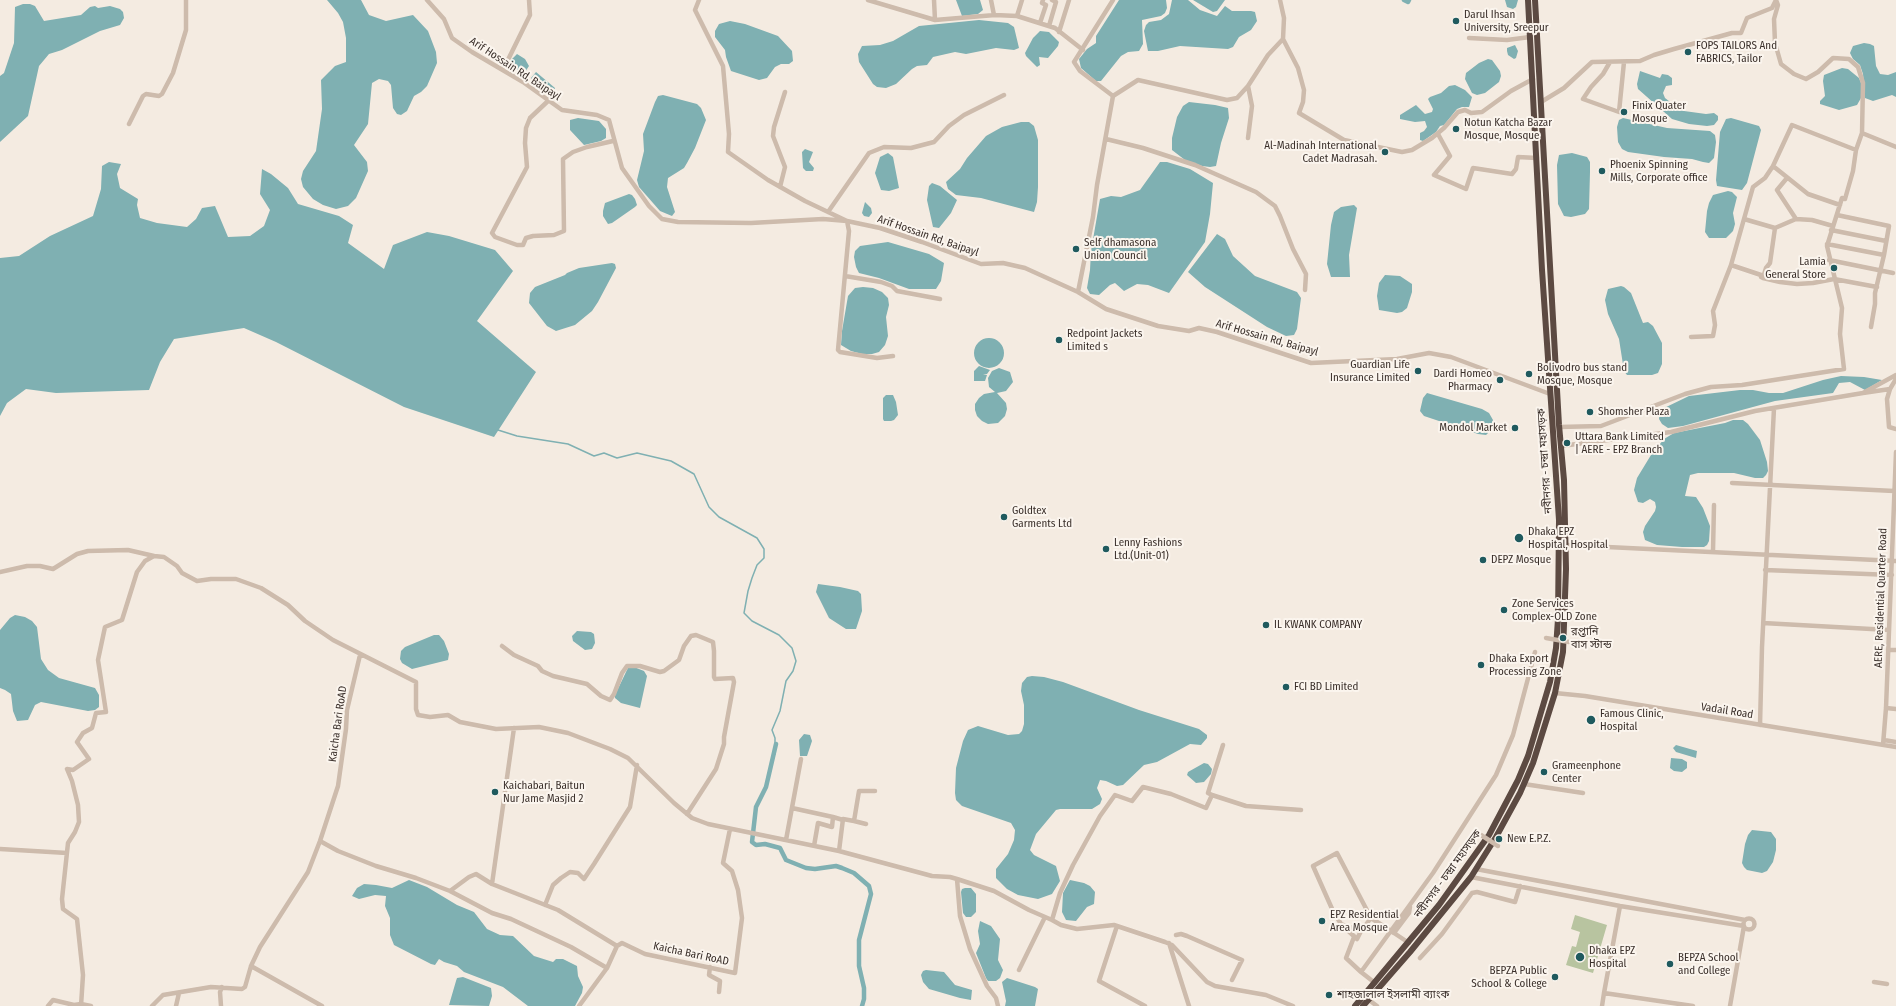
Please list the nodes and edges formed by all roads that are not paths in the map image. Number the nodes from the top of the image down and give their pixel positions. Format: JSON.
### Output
{"nodes":[{"id":1,"x":186,"y":0,"type":"edge"},
{"id":2,"x":427,"y":0,"type":"edge"},
{"id":3,"x":529,"y":0,"type":"edge"},
{"id":4,"x":699,"y":0,"type":"edge"},
{"id":5,"x":868,"y":0,"type":"edge"},
{"id":6,"x":934,"y":0,"type":"edge"},
{"id":7,"x":991,"y":0,"type":"edge"},
{"id":8,"x":1022,"y":0,"type":"edge"},
{"id":9,"x":1043,"y":0,"type":"edge"},
{"id":10,"x":1069,"y":0,"type":"edge"},
{"id":11,"x":1113,"y":0,"type":"edge"},
{"id":12,"x":1280,"y":0,"type":"edge"},
{"id":13,"x":1528,"y":0,"type":"edge"},
{"id":14,"x":1536,"y":0,"type":"edge"},
{"id":15,"x":1776,"y":0,"type":"edge"},
{"id":16,"x":1056,"y":1,"type":"edge"},
{"id":17,"x":994,"y":16,"type":"junction"},
{"id":18,"x":1017,"y":16,"type":"junction"},
{"id":19,"x":934,"y":20,"type":"junction"},
{"id":20,"x":1040,"y":23,"type":"junction"},
{"id":21,"x":1049,"y":26,"type":"junction"},
{"id":22,"x":1059,"y":32,"type":"junction"},
{"id":23,"x":1530,"y":37,"type":"junction"},
{"id":24,"x":1469,"y":38,"type":"dead end"},
{"id":25,"x":1282,"y":39,"type":"junction"},
{"id":26,"x":1083,"y":50,"type":"junction"},
{"id":27,"x":1610,"y":62,"type":"junction"},
{"id":28,"x":1624,"y":62,"type":"junction"},
{"id":29,"x":503,"y":70,"type":"junction"},
{"id":30,"x":1533,"y":79,"type":"junction"},
{"id":31,"x":1248,"y":86,"type":"junction"},
{"id":32,"x":785,"y":92,"type":"dead end"},
{"id":33,"x":1004,"y":95,"type":"dead end"},
{"id":34,"x":1113,"y":96,"type":"junction"},
{"id":35,"x":548,"y":101,"type":"junction"},
{"id":36,"x":1541,"y":102,"type":"junction"},
{"id":37,"x":129,"y":124,"type":"dead end"},
{"id":38,"x":1862,"y":133,"type":"junction"},
{"id":39,"x":1438,"y":134,"type":"junction"},
{"id":40,"x":1248,"y":138,"type":"dead end"},
{"id":41,"x":1106,"y":139,"type":"junction"},
{"id":42,"x":614,"y":141,"type":"junction"},
{"id":43,"x":1896,"y":147,"type":"edge"},
{"id":44,"x":1856,"y":150,"type":"junction"},
{"id":45,"x":1537,"y":158,"type":"junction"},
{"id":46,"x":1773,"y":166,"type":"junction"},
{"id":47,"x":1787,"y":178,"type":"junction"},
{"id":48,"x":780,"y":187,"type":"junction"},
{"id":49,"x":1840,"y":205,"type":"junction"},
{"id":50,"x":828,"y":212,"type":"junction"},
{"id":51,"x":1837,"y":216,"type":"junction"},
{"id":52,"x":1744,"y":219,"type":"junction"},
{"id":53,"x":1796,"y":219,"type":"junction"},
{"id":54,"x":847,"y":221,"type":"junction"},
{"id":55,"x":1775,"y":228,"type":"junction"},
{"id":56,"x":1832,"y":228,"type":"junction"},
{"id":57,"x":1886,"y":241,"type":"junction"},
{"id":58,"x":1828,"y":244,"type":"junction"},
{"id":59,"x":1884,"y":255,"type":"junction"},
{"id":60,"x":1829,"y":260,"type":"junction"},
{"id":61,"x":1731,"y":265,"type":"junction"},
{"id":62,"x":1881,"y":270,"type":"junction"},
{"id":63,"x":1894,"y":273,"type":"dead end"},
{"id":64,"x":845,"y":276,"type":"junction"},
{"id":65,"x":1763,"y":278,"type":"junction"},
{"id":66,"x":1834,"y":279,"type":"junction"},
{"id":67,"x":1876,"y":287,"type":"junction"},
{"id":68,"x":1305,"y":290,"type":"dead end"},
{"id":69,"x":1078,"y":292,"type":"junction"},
{"id":70,"x":940,"y":299,"type":"dead end"},
{"id":71,"x":1870,"y":327,"type":"dead end"},
{"id":72,"x":1691,"y":337,"type":"dead end"},
{"id":73,"x":893,"y":356,"type":"dead end"},
{"id":74,"x":1896,"y":375,"type":"edge"},
{"id":75,"x":1896,"y":379,"type":"edge"},
{"id":76,"x":1890,"y":389,"type":"junction"},
{"id":77,"x":1863,"y":393,"type":"junction"},
{"id":78,"x":1550,"y":394,"type":"junction"},
{"id":79,"x":1774,"y":408,"type":"junction"},
{"id":80,"x":1559,"y":427,"type":"junction"},
{"id":81,"x":1896,"y":429,"type":"edge"},
{"id":82,"x":1561,"y":446,"type":"junction"},
{"id":83,"x":1896,"y":452,"type":"edge"},
{"id":84,"x":1732,"y":483,"type":"dead end"},
{"id":85,"x":1770,"y":486,"type":"junction"},
{"id":86,"x":1894,"y":491,"type":"junction"},
{"id":87,"x":1714,"y":505,"type":"dead end"},
{"id":88,"x":1566,"y":545,"type":"junction"},
{"id":89,"x":1713,"y":551,"type":"junction"},
{"id":90,"x":1766,"y":554,"type":"junction"},
{"id":91,"x":154,"y":556,"type":"junction"},
{"id":92,"x":1894,"y":561,"type":"edge"},
{"id":93,"x":1765,"y":570,"type":"junction"},
{"id":94,"x":0,"y":572,"type":"edge"},
{"id":95,"x":1892,"y":575,"type":"junction"},
{"id":96,"x":1894,"y":607,"type":"edge"},
{"id":97,"x":1763,"y":623,"type":"junction"},
{"id":98,"x":1889,"y":630,"type":"junction"},
{"id":99,"x":1546,"y":638,"type":"dead end"},
{"id":100,"x":1569,"y":642,"type":"dead end"},
{"id":101,"x":502,"y":646,"type":"dead end"},
{"id":102,"x":1888,"y":650,"type":"junction"},
{"id":103,"x":1896,"y":650,"type":"edge"},
{"id":104,"x":1535,"y":652,"type":"dead end"},
{"id":105,"x":360,"y":655,"type":"junction"},
{"id":106,"x":1555,"y":693,"type":"junction"},
{"id":107,"x":1886,"y":708,"type":"junction"},
{"id":108,"x":1896,"y":709,"type":"edge"},
{"id":109,"x":1760,"y":725,"type":"junction"},
{"id":110,"x":514,"y":728,"type":"junction"},
{"id":111,"x":1883,"y":742,"type":"junction"},
{"id":112,"x":1896,"y":742,"type":"edge"},
{"id":113,"x":1223,"y":745,"type":"dead end"},
{"id":114,"x":1896,"y":747,"type":"edge"},
{"id":115,"x":801,"y":759,"type":"dead end"},
{"id":116,"x":637,"y":765,"type":"junction"},
{"id":117,"x":1524,"y":784,"type":"junction"},
{"id":118,"x":875,"y":791,"type":"dead end"},
{"id":119,"x":1583,"y":793,"type":"dead end"},
{"id":120,"x":1212,"y":795,"type":"junction"},
{"id":121,"x":792,"y":808,"type":"junction"},
{"id":122,"x":1301,"y":810,"type":"dead end"},
{"id":123,"x":687,"y":814,"type":"junction"},
{"id":124,"x":833,"y":818,"type":"junction"},
{"id":125,"x":843,"y":820,"type":"junction"},
{"id":126,"x":854,"y":821,"type":"junction"},
{"id":127,"x":866,"y":824,"type":"dead end"},
{"id":128,"x":730,"y":829,"type":"junction"},
{"id":129,"x":1482,"y":836,"type":"dead end"},
{"id":130,"x":786,"y":840,"type":"junction"},
{"id":131,"x":320,"y":842,"type":"junction"},
{"id":132,"x":814,"y":846,"type":"junction"},
{"id":133,"x":1498,"y":846,"type":"dead end"},
{"id":134,"x":0,"y":849,"type":"edge"},
{"id":135,"x":839,"y":850,"type":"junction"},
{"id":136,"x":67,"y":853,"type":"junction"},
{"id":137,"x":1476,"y":869,"type":"junction"},
{"id":138,"x":1471,"y":877,"type":"junction"},
{"id":139,"x":957,"y":879,"type":"junction"},
{"id":140,"x":492,"y":884,"type":"junction"},
{"id":141,"x":1520,"y":886,"type":"junction"},
{"id":142,"x":450,"y":891,"type":"junction"},
{"id":143,"x":545,"y":905,"type":"junction"},
{"id":144,"x":1620,"y":906,"type":"junction"},
{"id":145,"x":1045,"y":917,"type":"junction"},
{"id":146,"x":1371,"y":918,"type":"junction"},
{"id":147,"x":1052,"y":920,"type":"junction"},
{"id":148,"x":1746,"y":920,"type":"junction"},
{"id":149,"x":1341,"y":924,"type":"junction"},
{"id":150,"x":1117,"y":926,"type":"junction"},
{"id":151,"x":1744,"y":926,"type":"junction"},
{"id":152,"x":1361,"y":931,"type":"junction"},
{"id":153,"x":1392,"y":932,"type":"junction"},
{"id":154,"x":1176,"y":935,"type":"dead end"},
{"id":155,"x":1354,"y":937,"type":"junction"},
{"id":156,"x":1169,"y":943,"type":"junction"},
{"id":157,"x":1409,"y":943,"type":"junction"},
{"id":158,"x":617,"y":946,"type":"junction"},
{"id":159,"x":1420,"y":958,"type":"dead end"},
{"id":160,"x":251,"y":966,"type":"junction"},
{"id":161,"x":710,"y":967,"type":"junction"},
{"id":162,"x":607,"y":968,"type":"junction"},
{"id":163,"x":1019,"y":970,"type":"dead end"},
{"id":164,"x":1361,"y":972,"type":"junction"},
{"id":165,"x":1232,"y":980,"type":"dead end"},
{"id":166,"x":1874,"y":982,"type":"dead end"},
{"id":167,"x":1375,"y":983,"type":"junction"},
{"id":168,"x":1887,"y":984,"type":"dead end"},
{"id":169,"x":222,"y":987,"type":"junction"},
{"id":170,"x":719,"y":992,"type":"dead end"},
{"id":171,"x":179,"y":993,"type":"junction"},
{"id":172,"x":1604,"y":993,"type":"junction"},
{"id":173,"x":1369,"y":1000,"type":"junction"},
{"id":174,"x":81,"y":1005,"type":"edge"},
{"id":175,"x":48,"y":1006,"type":"edge"},
{"id":176,"x":91,"y":1006,"type":"edge"},
{"id":177,"x":152,"y":1006,"type":"edge"},
{"id":178,"x":176,"y":1006,"type":"edge"},
{"id":179,"x":221,"y":1006,"type":"edge"},
{"id":180,"x":322,"y":1006,"type":"edge"},
{"id":181,"x":579,"y":1006,"type":"edge"},
{"id":182,"x":998,"y":1006,"type":"edge"},
{"id":183,"x":1145,"y":1006,"type":"edge"},
{"id":184,"x":1189,"y":1006,"type":"edge"},
{"id":185,"x":1293,"y":1006,"type":"edge"},
{"id":186,"x":1355,"y":1006,"type":"edge"},
{"id":187,"x":1364,"y":1006,"type":"edge"},
{"id":188,"x":1377,"y":1006,"type":"edge"},
{"id":189,"x":1602,"y":1006,"type":"edge"},
{"id":190,"x":1693,"y":1006,"type":"edge"},
{"id":191,"x":1730,"y":1006,"type":"edge"}],
"edges":[{"from":1,"to":37,"type":"street"},
{"from":2,"to":29,"type":"street","name":"Arif Hossain Rd, Baipayl"},
{"from":3,"to":29,"type":"street"},
{"from":4,"to":48,"type":"street"},
{"from":5,"to":19,"type":"street"},
{"from":6,"to":19,"type":"street"},
{"from":7,"to":17,"type":"street"},
{"from":8,"to":18,"type":"street"},
{"from":9,"to":20,"type":"street"},
{"from":10,"to":22,"type":"street"},
{"from":11,"to":26,"type":"street"},
{"from":12,"to":25,"type":"street"},
{"from":13,"to":23,"type":"highway","name":"নবীনগর - চন্দ্রা মহাসড়ক"},
{"from":14,"to":36,"type":"highway","name":"নবীনগর - চন্দ্রা মহাসড়ক"},
{"from":15,"to":28,"type":"street"},
{"from":15,"to":38,"type":"street"},
{"from":16,"to":21,"type":"street"},
{"from":17,"to":18,"type":"street"},
{"from":17,"to":19,"type":"street"},
{"from":18,"to":20,"type":"street"},
{"from":20,"to":21,"type":"street"},
{"from":21,"to":22,"type":"street"},
{"from":22,"to":26,"type":"street"},
{"from":23,"to":24,"type":"street"},
{"from":23,"to":30,"type":"highway","name":"নবীনগর - চন্দ্রা মহাসড়ক"},
{"from":25,"to":31,"type":"street"},
{"from":25,"to":39,"type":"street"},
{"from":26,"to":34,"type":"street"},
{"from":27,"to":28,"type":"street"},
{"from":27,"to":28,"type":"street"},
{"from":27,"to":36,"type":"street"},
{"from":29,"to":35,"type":"street","name":"Arif Hossain Rd, Baipayl"},
{"from":30,"to":39,"type":"street"},
{"from":30,"to":45,"type":"highway","name":"নবীনগর - চন্দ্রা মহাসড়ক"},
{"from":31,"to":34,"type":"street"},
{"from":31,"to":40,"type":"street"},
{"from":32,"to":48,"type":"street"},
{"from":33,"to":50,"type":"street"},
{"from":34,"to":41,"type":"street"},
{"from":35,"to":42,"type":"street","name":"Arif Hossain Rd, Baipayl"},
{"from":35,"to":42,"type":"street"},
{"from":36,"to":80,"type":"highway","name":"নবীনগর - চন্দ্রা মহাসড়ক"},
{"from":38,"to":43,"type":"street"},
{"from":38,"to":44,"type":"street"},
{"from":39,"to":45,"type":"street"},
{"from":41,"to":68,"type":"street"},
{"from":41,"to":69,"type":"street"},
{"from":42,"to":54,"type":"street","name":"Arif Hossain Rd, Baipayl"},
{"from":44,"to":46,"type":"street"},
{"from":44,"to":49,"type":"street"},
{"from":45,"to":78,"type":"highway","name":"নবীনগর - চন্দ্রা মহাসড়ক"},
{"from":46,"to":47,"type":"street"},
{"from":46,"to":52,"type":"street"},
{"from":47,"to":49,"type":"street"},
{"from":47,"to":53,"type":"street"},
{"from":48,"to":50,"type":"street"},
{"from":49,"to":51,"type":"street"},
{"from":50,"to":54,"type":"street"},
{"from":51,"to":56,"type":"street"},
{"from":51,"to":57,"type":"street"},
{"from":52,"to":55,"type":"street"},
{"from":52,"to":61,"type":"street"},
{"from":53,"to":55,"type":"street"},
{"from":53,"to":56,"type":"street"},
{"from":54,"to":64,"type":"street"},
{"from":54,"to":69,"type":"street","name":"Arif Hossain Rd, Baipayl"},
{"from":55,"to":65,"type":"street"},
{"from":56,"to":57,"type":"street"},
{"from":56,"to":58,"type":"street"},
{"from":57,"to":59,"type":"street"},
{"from":58,"to":59,"type":"street"},
{"from":58,"to":60,"type":"street"},
{"from":59,"to":62,"type":"street"},
{"from":60,"to":62,"type":"street"},
{"from":60,"to":66,"type":"street"},
{"from":61,"to":65,"type":"street"},
{"from":61,"to":72,"type":"street"},
{"from":62,"to":63,"type":"street"},
{"from":62,"to":67,"type":"street"},
{"from":64,"to":70,"type":"street"},
{"from":64,"to":73,"type":"street"},
{"from":65,"to":66,"type":"street"},
{"from":66,"to":67,"type":"street"},
{"from":66,"to":80,"type":"street"},
{"from":67,"to":71,"type":"street"},
{"from":69,"to":78,"type":"street","name":"Arif Hossain Rd, Baipayl"},
{"from":74,"to":77,"type":"street"},
{"from":75,"to":76,"type":"street"},
{"from":76,"to":77,"type":"street"},
{"from":76,"to":81,"type":"street"},
{"from":77,"to":79,"type":"street"},
{"from":78,"to":157,"type":"highway","name":"নবীনগর - চন্দ্রা মহাসড়ক"},
{"from":79,"to":82,"type":"street"},
{"from":79,"to":85,"type":"street"},
{"from":80,"to":82,"type":"highway","name":"নবীনগর - চন্দ্রা মহাসড়ক"},
{"from":82,"to":88,"type":"highway","name":"নবীনগর - চন্দ্রা মহাসড়ক"},
{"from":83,"to":86,"type":"street","name":"AERE, Residential Quarter Road"},
{"from":84,"to":85,"type":"street"},
{"from":85,"to":86,"type":"street"},
{"from":85,"to":90,"type":"street"},
{"from":86,"to":92,"type":"street","name":"AERE, Residential Quarter Road"},
{"from":87,"to":89,"type":"street"},
{"from":88,"to":89,"type":"street"},
{"from":88,"to":106,"type":"highway","name":"নবীনগর - চন্দ্রা মহাসড়ক"},
{"from":89,"to":90,"type":"street"},
{"from":90,"to":92,"type":"street"},
{"from":90,"to":93,"type":"street"},
{"from":91,"to":94,"type":"street"},
{"from":91,"to":105,"type":"street"},
{"from":91,"to":136,"type":"street"},
{"from":92,"to":95,"type":"street","name":"AERE, Residential Quarter Road"},
{"from":93,"to":95,"type":"street"},
{"from":93,"to":97,"type":"street"},
{"from":95,"to":96,"type":"street","name":"AERE, Residential Quarter Road"},
{"from":96,"to":98,"type":"street","name":"AERE, Residential Quarter Road"},
{"from":97,"to":98,"type":"street"},
{"from":97,"to":109,"type":"street"},
{"from":98,"to":102,"type":"street","name":"AERE, Residential Quarter Road"},
{"from":99,"to":100,"type":"street","bridge":true},
{"from":101,"to":123,"type":"street"},
{"from":102,"to":103,"type":"street"},
{"from":102,"to":107,"type":"street","name":"AERE, Residential Quarter Road"},
{"from":104,"to":153,"type":"street"},
{"from":105,"to":110,"type":"street"},
{"from":105,"to":131,"type":"street","name":"Kaicha Bari RoAD"},
{"from":106,"to":109,"type":"street","name":"Vadail Road"},
{"from":106,"to":117,"type":"highway","name":"নবীনগর - চন্দ্রা মহাসড়ক"},
{"from":107,"to":108,"type":"street"},
{"from":107,"to":111,"type":"street","name":"AERE, Residential Quarter Road"},
{"from":109,"to":111,"type":"street","name":"Vadail Road"},
{"from":110,"to":116,"type":"street"},
{"from":110,"to":140,"type":"street"},
{"from":111,"to":112,"type":"street"},
{"from":111,"to":114,"type":"street","name":"Vadail Road"},
{"from":113,"to":120,"type":"street"},
{"from":115,"to":121,"type":"street"},
{"from":116,"to":123,"type":"street"},
{"from":116,"to":143,"type":"street"},
{"from":117,"to":119,"type":"street"},
{"from":117,"to":137,"type":"highway","name":"নবীনগর - চন্দ্রা মহাসড়ক"},
{"from":118,"to":126,"type":"street"},
{"from":120,"to":122,"type":"street"},
{"from":120,"to":147,"type":"street"},
{"from":121,"to":124,"type":"street"},
{"from":121,"to":130,"type":"street"},
{"from":123,"to":128,"type":"street"},
{"from":124,"to":125,"type":"street"},
{"from":124,"to":132,"type":"street"},
{"from":125,"to":126,"type":"street"},
{"from":125,"to":135,"type":"street"},
{"from":126,"to":127,"type":"street"},
{"from":128,"to":130,"type":"street"},
{"from":128,"to":161,"type":"street","name":"Kaicha Bari RoAD"},
{"from":129,"to":133,"type":"street","bridge":true},
{"from":130,"to":132,"type":"street"},
{"from":131,"to":142,"type":"street"},
{"from":131,"to":160,"type":"street","name":"Kaicha Bari RoAD"},
{"from":132,"to":135,"type":"street"},
{"from":134,"to":136,"type":"street"},
{"from":135,"to":139,"type":"street"},
{"from":136,"to":174,"type":"street"},
{"from":137,"to":138,"type":"highway","name":"নবীনগর - চন্দ্রা মহাসড়ক"},
{"from":137,"to":148,"type":"street"},
{"from":138,"to":141,"type":"street"},
{"from":138,"to":173,"type":"highway","name":"নবীনগর - চন্দ্রা মহাসড়ক"},
{"from":139,"to":145,"type":"street"},
{"from":139,"to":182,"type":"street"},
{"from":140,"to":142,"type":"street"},
{"from":140,"to":143,"type":"street"},
{"from":141,"to":144,"type":"street"},
{"from":141,"to":159,"type":"street"},
{"from":142,"to":162,"type":"street"},
{"from":143,"to":158,"type":"street"},
{"from":144,"to":151,"type":"street"},
{"from":144,"to":172,"type":"street"},
{"from":145,"to":147,"type":"street"},
{"from":145,"to":163,"type":"street"},
{"from":146,"to":149,"type":"street"},
{"from":146,"to":152,"type":"street"},
{"from":146,"to":153,"type":"street"},
{"from":147,"to":150,"type":"street"},
{"from":148,"to":151,"type":"street"},
{"from":148,"to":151,"type":"street"},
{"from":149,"to":152,"type":"street"},
{"from":149,"to":155,"type":"street"},
{"from":150,"to":156,"type":"street"},
{"from":150,"to":183,"type":"street"},
{"from":151,"to":191,"type":"street"},
{"from":152,"to":155,"type":"street"},
{"from":153,"to":157,"type":"street"},
{"from":153,"to":164,"type":"street"},
{"from":154,"to":165,"type":"street"},
{"from":155,"to":164,"type":"street"},
{"from":156,"to":184,"type":"street"},
{"from":156,"to":185,"type":"street"},
{"from":157,"to":167,"type":"highway","name":"নবীনগর - চন্দ্রা মহাসড়ক"},
{"from":158,"to":161,"type":"street","name":"Kaicha Bari RoAD"},
{"from":158,"to":162,"type":"street"},
{"from":160,"to":169,"type":"street","name":"Kaicha Bari RoAD"},
{"from":160,"to":180,"type":"street"},
{"from":161,"to":170,"type":"street"},
{"from":162,"to":181,"type":"street"},
{"from":164,"to":167,"type":"street"},
{"from":166,"to":168,"type":"street"},
{"from":167,"to":186,"type":"highway","name":"নবীনগর - চন্দ্রা মহাসড়ক"},
{"from":169,"to":171,"type":"street"},
{"from":169,"to":179,"type":"street"},
{"from":171,"to":177,"type":"street"},
{"from":171,"to":178,"type":"street"},
{"from":172,"to":189,"type":"street"},
{"from":172,"to":190,"type":"street"},
{"from":173,"to":187,"type":"highway","name":"নবীনগর - চন্দ্রা মহাসড়ক"},
{"from":173,"to":188,"type":"street"},
{"from":174,"to":175,"type":"street"},
{"from":174,"to":176,"type":"street"}]}
